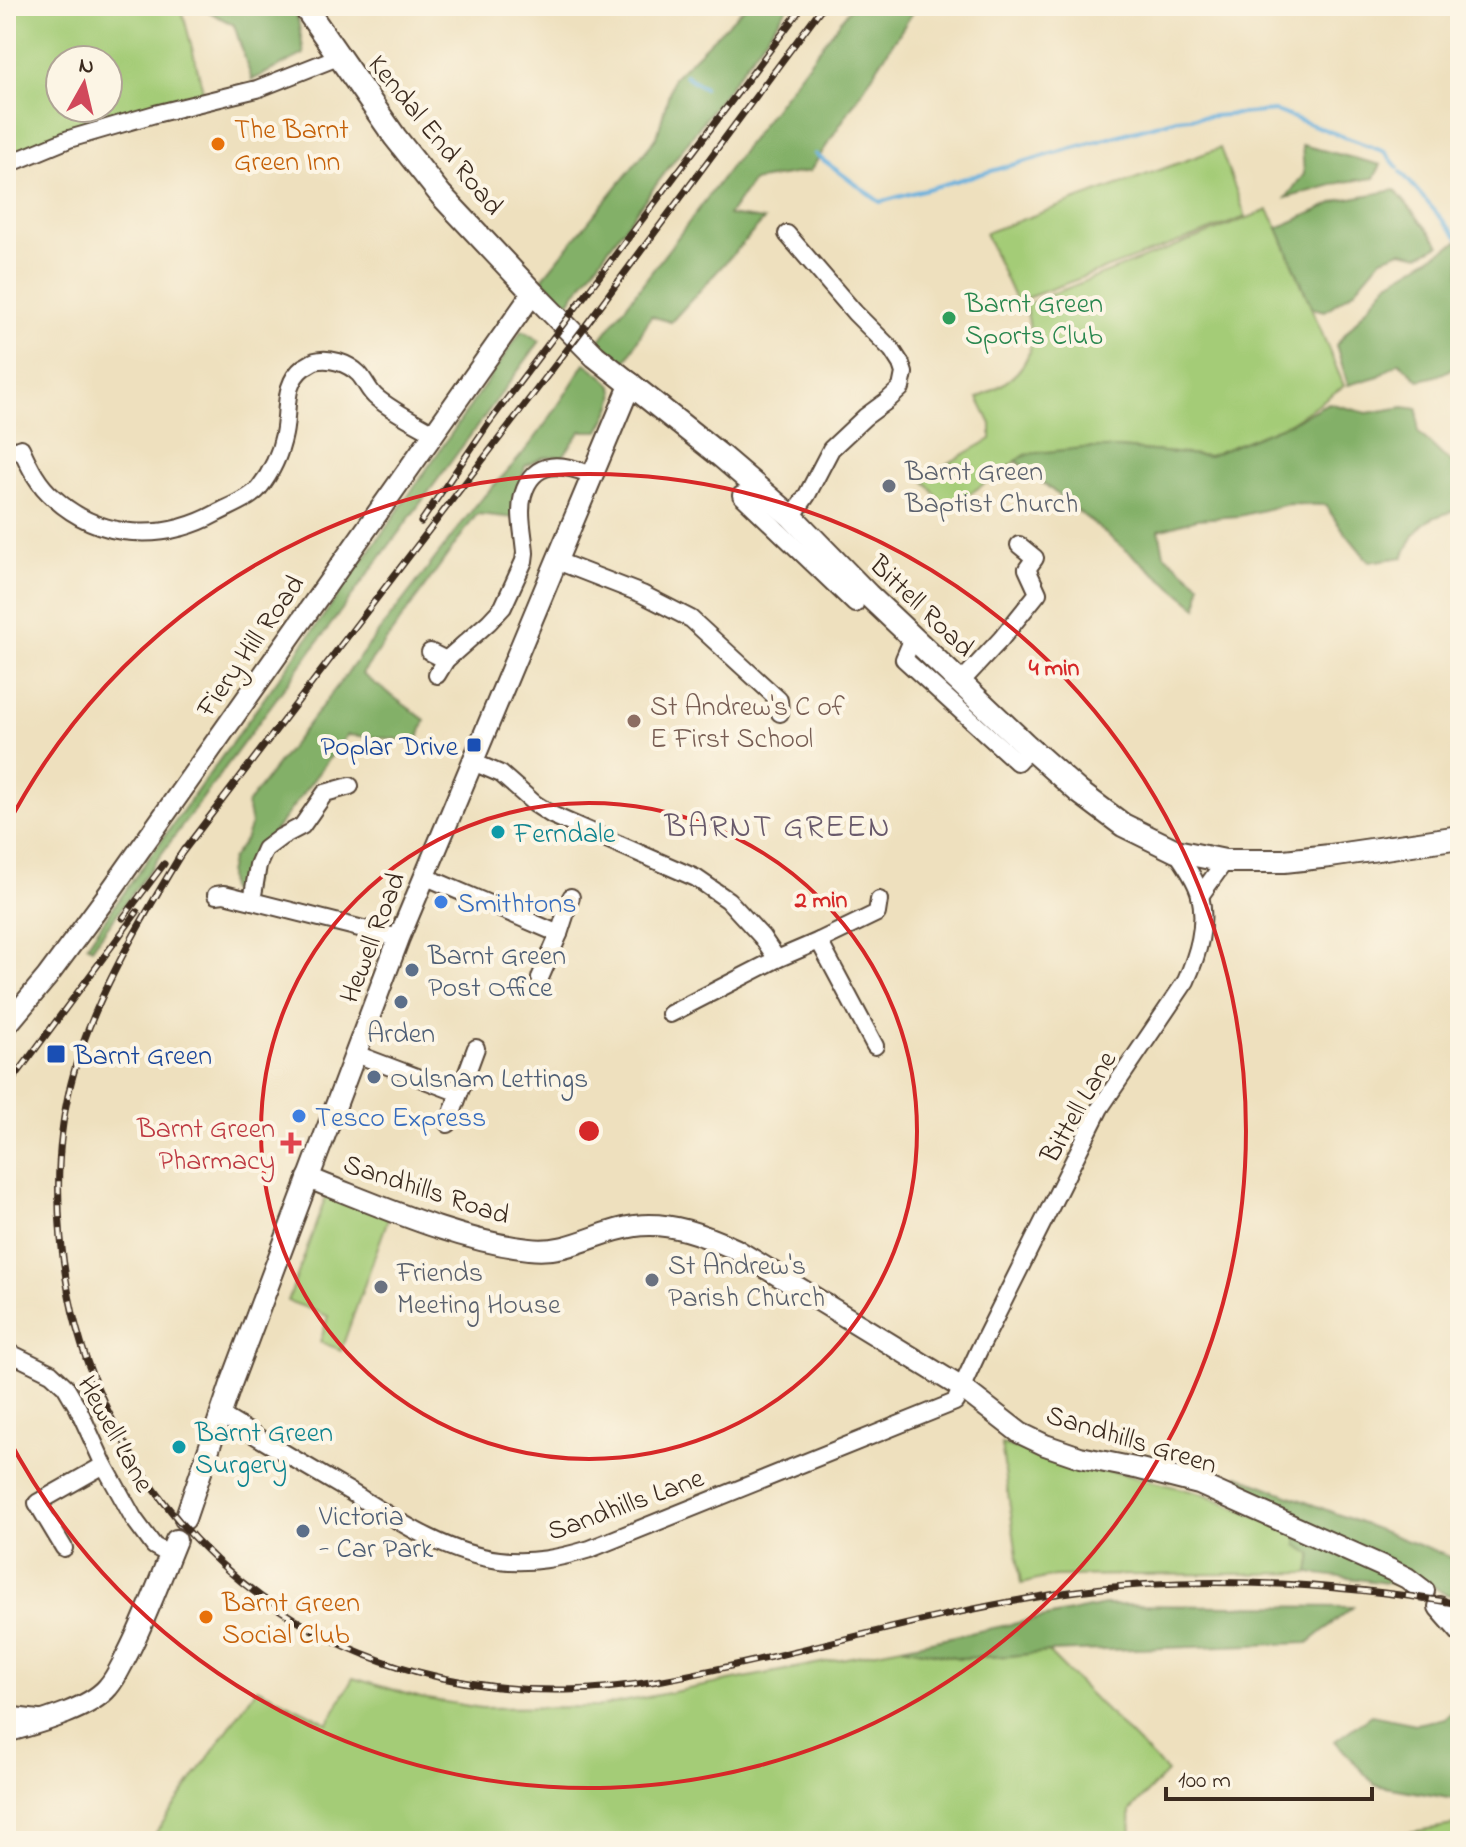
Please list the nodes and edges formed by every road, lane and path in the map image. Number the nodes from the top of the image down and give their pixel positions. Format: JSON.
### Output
{"nodes":[{"id":1,"x":304,"y":6,"type":"edge"},
{"id":2,"x":338,"y":57,"type":"junction"},
{"id":3,"x":6,"y":165,"type":"edge"},
{"id":4,"x":787,"y":234,"type":"dead end"},
{"id":5,"x":533,"y":293,"type":"junction"},
{"id":6,"x":631,"y":383,"type":"junction"},
{"id":7,"x":434,"y":433,"type":"junction"},
{"id":8,"x":14,"y":451,"type":"edge"},
{"id":9,"x":592,"y":475,"type":"junction"},
{"id":10,"x":727,"y":483,"type":"dead end"},
{"id":11,"x":747,"y":489,"type":"junction"},
{"id":12,"x":792,"y":517,"type":"junction"},
{"id":13,"x":1019,"y":545,"type":"dead end"},
{"id":14,"x":557,"y":561,"type":"junction"},
{"id":15,"x":833,"y":570,"type":"junction"},
{"id":16,"x":855,"y":604,"type":"dead end"},
{"id":17,"x":913,"y":638,"type":"junction"},
{"id":18,"x":430,"y":652,"type":"dead end"},
{"id":19,"x":446,"y":660,"type":"junction"},
{"id":20,"x":437,"y":675,"type":"dead end"},
{"id":21,"x":960,"y":683,"type":"junction"},
{"id":22,"x":780,"y":713,"type":"dead end"},
{"id":23,"x":1030,"y":748,"type":"junction"},
{"id":24,"x":473,"y":762,"type":"junction"},
{"id":25,"x":350,"y":786,"type":"dead end"},
{"id":26,"x":1460,"y":837,"type":"edge"},
{"id":27,"x":1176,"y":851,"type":"junction"},
{"id":28,"x":1225,"y":861,"type":"junction"},
{"id":29,"x":424,"y":876,"type":"junction"},
{"id":30,"x":216,"y":895,"type":"dead end"},
{"id":31,"x":1200,"y":896,"type":"junction"},
{"id":32,"x":571,"y":897,"type":"dead end"},
{"id":33,"x":879,"y":900,"type":"dead end"},
{"id":34,"x":252,"y":901,"type":"junction"},
{"id":35,"x":559,"y":934,"type":"junction"},
{"id":36,"x":399,"y":938,"type":"junction"},
{"id":37,"x":819,"y":941,"type":"junction"},
{"id":38,"x":777,"y":959,"type":"junction"},
{"id":39,"x":540,"y":978,"type":"dead end"},
{"id":40,"x":10,"y":1012,"type":"edge"},
{"id":41,"x":670,"y":1014,"type":"dead end"},
{"id":42,"x":875,"y":1046,"type":"dead end"},
{"id":43,"x":476,"y":1048,"type":"dead end"},
{"id":44,"x":356,"y":1054,"type":"junction"},
{"id":45,"x":459,"y":1093,"type":"junction"},
{"id":46,"x":448,"y":1124,"type":"dead end"},
{"id":47,"x":308,"y":1178,"type":"junction"},
{"id":48,"x":6,"y":1351,"type":"edge"},
{"id":49,"x":962,"y":1388,"type":"junction"},
{"id":50,"x":221,"y":1415,"type":"junction"},
{"id":51,"x":104,"y":1465,"type":"junction"},
{"id":52,"x":185,"y":1519,"type":"dead end"},
{"id":53,"x":64,"y":1548,"type":"dead end"},
{"id":54,"x":173,"y":1548,"type":"joint"},
{"id":55,"x":1424,"y":1591,"type":"joint"},
{"id":56,"x":1439,"y":1607,"type":"joint"},
{"id":57,"x":1460,"y":1631,"type":"edge"},
{"id":58,"x":6,"y":1715,"type":"edge"},
{"id":59,"x":48,"y":1720,"type":"junction"},
{"id":60,"x":6,"y":1732,"type":"edge"}],
"edges":[{"from":1,"to":2,"type":"main road","name":"Kendal End Road"},
{"from":2,"to":3,"type":"street"},
{"from":2,"to":5,"type":"main road","name":"Kendal End Road"},
{"from":4,"to":12,"type":"street"},
{"from":5,"to":6,"type":"main road","name":"Bittell Road"},
{"from":5,"to":7,"type":"street","name":"Fiery Hill Road"},
{"from":6,"to":9,"type":"street","name":"Hewell Road"},
{"from":6,"to":11,"type":"main road","name":"Bittell Road"},
{"from":7,"to":8,"type":"street"},
{"from":7,"to":40,"type":"street","name":"Fiery Hill Road"},
{"from":9,"to":14,"type":"street","name":"Hewell Road"},
{"from":9,"to":19,"type":"street"},
{"from":10,"to":11,"type":"street"},
{"from":11,"to":12,"type":"main road","name":"Bittell Road"},
{"from":11,"to":15,"type":"street"},
{"from":12,"to":15,"type":"main road","name":"Bittell Road"},
{"from":13,"to":21,"type":"street"},
{"from":14,"to":22,"type":"street"},
{"from":14,"to":24,"type":"street","name":"Hewell Road"},
{"from":15,"to":16,"type":"street"},
{"from":15,"to":17,"type":"main road","name":"Bittell Road"},
{"from":17,"to":21,"type":"main road","name":"Bittell Road"},
{"from":17,"to":23,"type":"street"},
{"from":18,"to":19,"type":"street"},
{"from":19,"to":20,"type":"street"},
{"from":21,"to":23,"type":"main road","name":"Bittell Road"},
{"from":23,"to":27,"type":"main road","name":"Bittell Road"},
{"from":24,"to":29,"type":"street","name":"Hewell Road"},
{"from":24,"to":38,"type":"street"},
{"from":25,"to":34,"type":"street"},
{"from":26,"to":28,"type":"main road","name":"Bittell Road"},
{"from":27,"to":28,"type":"main road","name":"Bittell Road"},
{"from":27,"to":31,"type":"street","name":"Bittell Lane"},
{"from":28,"to":31,"type":"street"},
{"from":29,"to":35,"type":"street"},
{"from":29,"to":36,"type":"street","name":"Hewell Road"},
{"from":30,"to":34,"type":"street"},
{"from":31,"to":49,"type":"street","name":"Bittell Lane"},
{"from":32,"to":35,"type":"street"},
{"from":33,"to":37,"type":"street"},
{"from":34,"to":36,"type":"street"},
{"from":35,"to":39,"type":"street"},
{"from":36,"to":44,"type":"street","name":"Hewell Road"},
{"from":37,"to":38,"type":"street"},
{"from":37,"to":42,"type":"street"},
{"from":38,"to":41,"type":"street"},
{"from":43,"to":45,"type":"street"},
{"from":44,"to":45,"type":"street"},
{"from":44,"to":47,"type":"street","name":"Hewell Road"},
{"from":45,"to":46,"type":"street"},
{"from":47,"to":49,"type":"street","name":"Sandhills Road"},
{"from":47,"to":50,"type":"street","name":"Hewell Road"},
{"from":48,"to":51,"type":"street","name":"Hewell Lane"},
{"from":49,"to":50,"type":"street","name":"Sandhills Lane"},
{"from":49,"to":55,"type":"street","name":"Sandhills Green"},
{"from":50,"to":52,"type":"street","name":"Hewell Road"},
{"from":51,"to":53,"type":"street"},
{"from":51,"to":54,"type":"street","name":"Hewell Lane"},
{"from":54,"to":59,"type":"street"},
{"from":55,"to":56,"type":"street"},
{"from":56,"to":57,"type":"street"},
{"from":58,"to":59,"type":"street"},
{"from":59,"to":60,"type":"street"}]}
